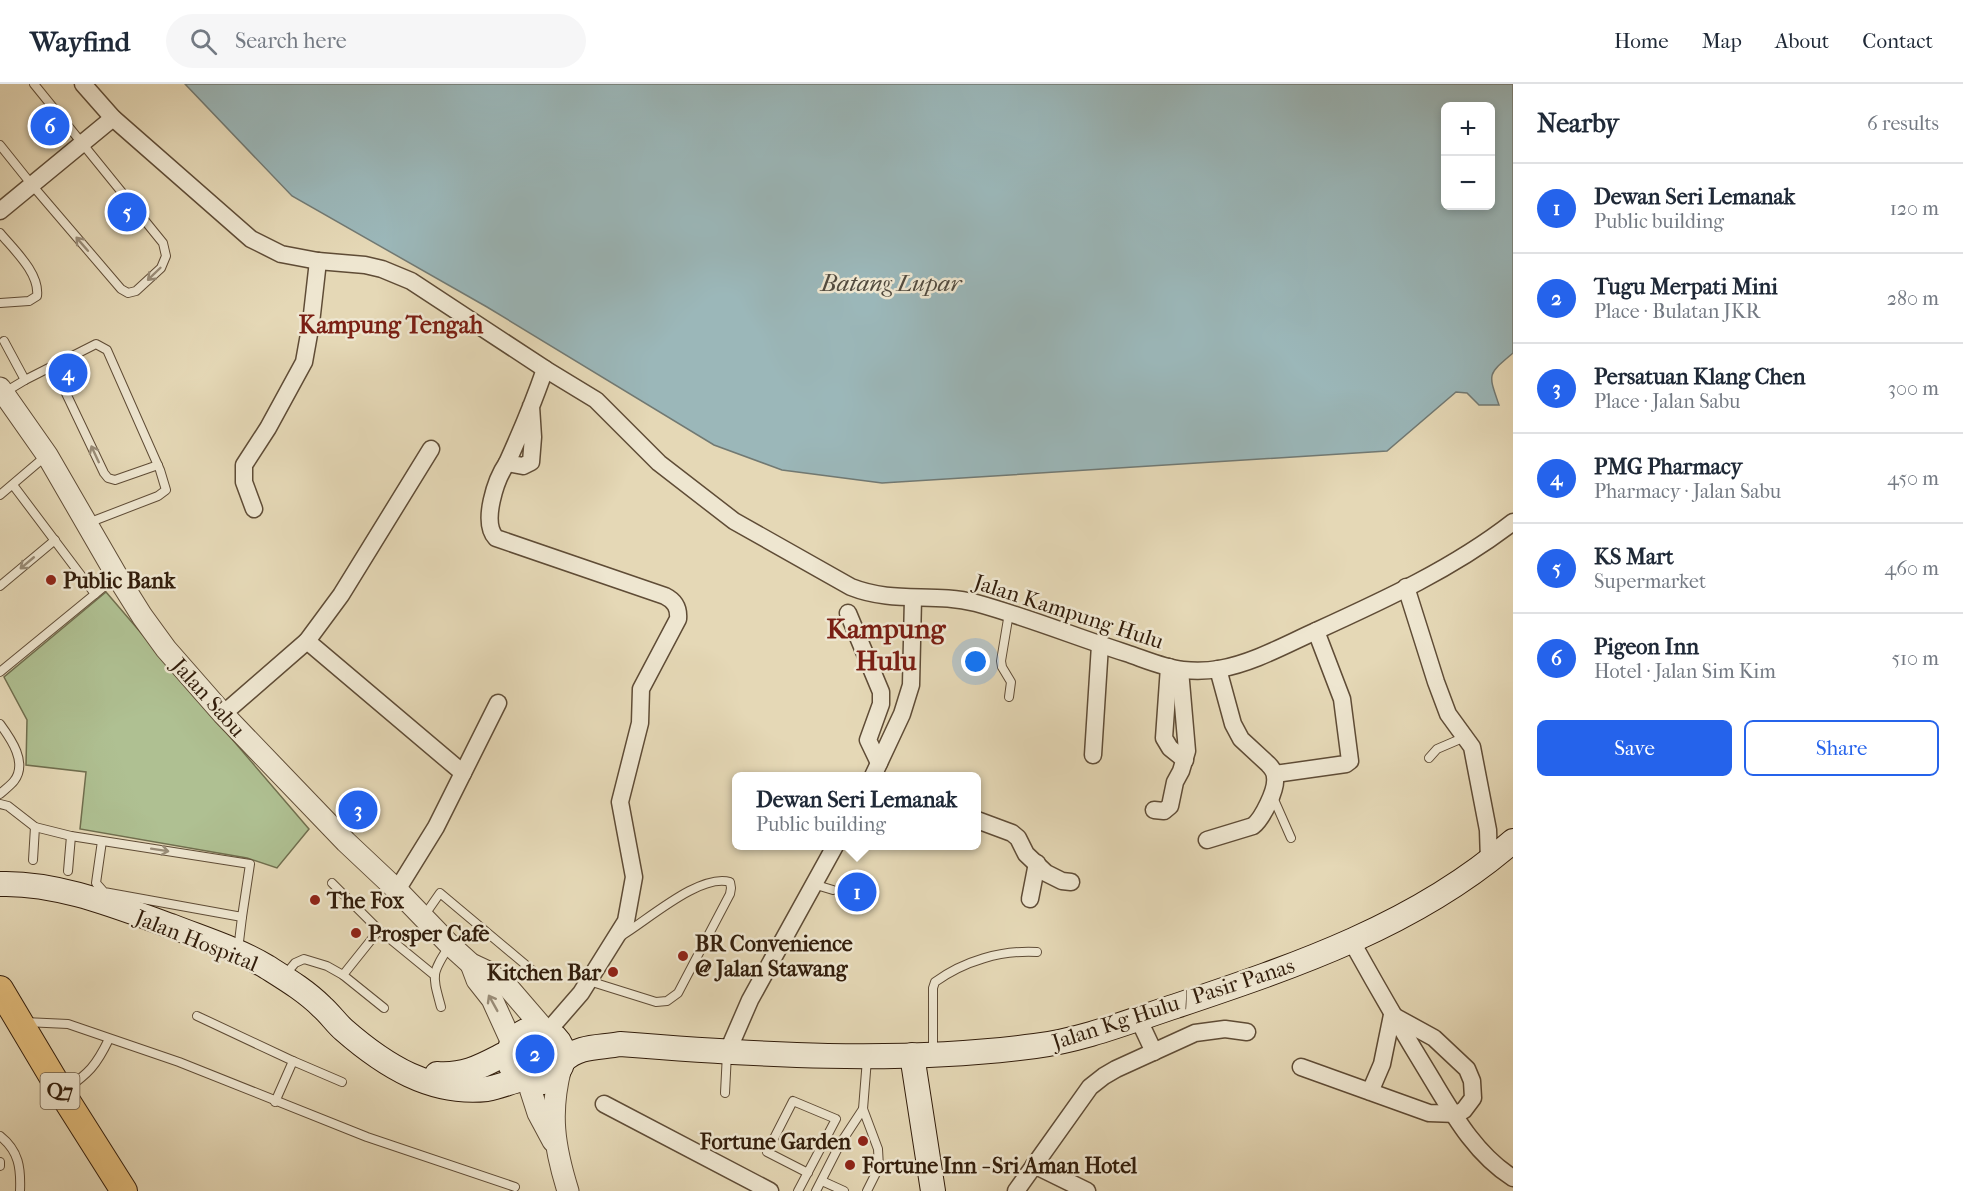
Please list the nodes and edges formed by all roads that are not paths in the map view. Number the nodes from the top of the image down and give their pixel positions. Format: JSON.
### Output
{"nodes":[{"id":1,"x":34,"y":84,"type":"edge"},
{"id":2,"x":83,"y":84,"type":"edge"},
{"id":3,"x":113,"y":118,"type":"junction"},
{"id":4,"x":83,"y":143,"type":"junction"},
{"id":5,"x":1,"y":150,"type":"edge"},
{"id":6,"x":32,"y":185,"type":"junction"},
{"id":7,"x":0,"y":211,"type":"edge"},
{"id":8,"x":0,"y":233,"type":"edge"},
{"id":9,"x":318,"y":261,"type":"junction"},
{"id":10,"x":0,"y":303,"type":"edge"},
{"id":11,"x":4,"y":341,"type":"dead end"},
{"id":12,"x":53,"y":366,"type":"junction"},
{"id":13,"x":545,"y":369,"type":"junction"},
{"id":14,"x":25,"y":380,"type":"junction"},
{"id":15,"x":1,"y":393,"type":"edge"},
{"id":16,"x":431,"y":449,"type":"dead end"},
{"id":17,"x":47,"y":455,"type":"junction"},
{"id":18,"x":158,"y":465,"type":"junction"},
{"id":19,"x":13,"y":485,"type":"junction"},
{"id":20,"x":0,"y":495,"type":"edge"},
{"id":21,"x":254,"y":509,"type":"dead end"},
{"id":22,"x":1513,"y":522,"type":"edge"},
{"id":23,"x":87,"y":523,"type":"junction"},
{"id":24,"x":55,"y":540,"type":"junction"},
{"id":25,"x":117,"y":576,"type":"junction"},
{"id":26,"x":0,"y":586,"type":"edge"},
{"id":27,"x":1406,"y":587,"type":"junction"},
{"id":28,"x":95,"y":594,"type":"junction"},
{"id":29,"x":913,"y":598,"type":"junction"},
{"id":30,"x":848,"y":613,"type":"dead end"},
{"id":31,"x":1009,"y":613,"type":"junction"},
{"id":32,"x":1316,"y":631,"type":"junction"},
{"id":33,"x":308,"y":641,"type":"junction"},
{"id":34,"x":1100,"y":645,"type":"junction"},
{"id":35,"x":1174,"y":668,"type":"junction"},
{"id":36,"x":1218,"y":669,"type":"junction"},
{"id":37,"x":0,"y":672,"type":"edge"},
{"id":38,"x":1009,"y":697,"type":"dead end"},
{"id":39,"x":498,"y":703,"type":"dead end"},
{"id":40,"x":223,"y":714,"type":"junction"},
{"id":41,"x":0,"y":724,"type":"edge"},
{"id":42,"x":1466,"y":736,"type":"junction"},
{"id":43,"x":1093,"y":755,"type":"dead end"},
{"id":44,"x":1428,"y":759,"type":"dead end"},
{"id":45,"x":876,"y":770,"type":"edge"},
{"id":46,"x":463,"y":773,"type":"junction"},
{"id":47,"x":1275,"y":774,"type":"junction"},
{"id":48,"x":1271,"y":793,"type":"junction"},
{"id":49,"x":0,"y":794,"type":"edge"},
{"id":50,"x":0,"y":804,"type":"edge"},
{"id":51,"x":1154,"y":810,"type":"dead end"},
{"id":52,"x":981,"y":821,"type":"edge"},
{"id":53,"x":35,"y":827,"type":"junction"},
{"id":54,"x":71,"y":836,"type":"junction"},
{"id":55,"x":1290,"y":838,"type":"dead end"},
{"id":56,"x":1207,"y":840,"type":"dead end"},
{"id":57,"x":102,"y":841,"type":"junction"},
{"id":58,"x":1513,"y":841,"type":"edge"},
{"id":59,"x":832,"y":850,"type":"edge"},
{"id":60,"x":33,"y":860,"type":"dead end"},
{"id":61,"x":1489,"y":861,"type":"junction"},
{"id":62,"x":1037,"y":863,"type":"junction"},
{"id":63,"x":68,"y":871,"type":"dead end"},
{"id":64,"x":1071,"y":882,"type":"dead end"},
{"id":65,"x":332,"y":883,"type":"dead end"},
{"id":66,"x":0,"y":884,"type":"edge"},
{"id":67,"x":813,"y":884,"type":"junction"},
{"id":68,"x":397,"y":890,"type":"junction"},
{"id":69,"x":833,"y":890,"type":"dead end"},
{"id":70,"x":1030,"y":899,"type":"dead end"},
{"id":71,"x":424,"y":916,"type":"junction"},
{"id":72,"x":242,"y":917,"type":"junction"},
{"id":73,"x":379,"y":930,"type":"junction"},
{"id":74,"x":615,"y":940,"type":"junction"},
{"id":75,"x":1352,"y":942,"type":"junction"},
{"id":76,"x":450,"y":945,"type":"junction"},
{"id":77,"x":237,"y":951,"type":"junction"},
{"id":78,"x":1037,"y":952,"type":"dead end"},
{"id":79,"x":471,"y":964,"type":"junction"},
{"id":80,"x":533,"y":971,"type":"dead end"},
{"id":81,"x":343,"y":975,"type":"junction"},
{"id":82,"x":434,"y":975,"type":"junction"},
{"id":83,"x":282,"y":978,"type":"junction"},
{"id":84,"x":589,"y":981,"type":"junction"},
{"id":85,"x":0,"y":989,"type":"edge"},
{"id":86,"x":441,"y":1007,"type":"dead end"},
{"id":87,"x":384,"y":1008,"type":"dead end"},
{"id":88,"x":1392,"y":1015,"type":"junction"},
{"id":89,"x":197,"y":1016,"type":"dead end"},
{"id":90,"x":1138,"y":1018,"type":"junction"},
{"id":91,"x":18,"y":1022,"type":"junction"},
{"id":92,"x":1247,"y":1032,"type":"dead end"},
{"id":93,"x":549,"y":1033,"type":"junction"},
{"id":94,"x":109,"y":1039,"type":"junction"},
{"id":95,"x":620,"y":1044,"type":"junction"},
{"id":96,"x":510,"y":1047,"type":"junction"},
{"id":97,"x":727,"y":1053,"type":"junction"},
{"id":98,"x":1154,"y":1053,"type":"junction"},
{"id":99,"x":867,"y":1055,"type":"junction"},
{"id":100,"x":923,"y":1055,"type":"junction"},
{"id":101,"x":293,"y":1061,"type":"junction"},
{"id":102,"x":562,"y":1064,"type":"junction"},
{"id":103,"x":1301,"y":1067,"type":"dead end"},
{"id":104,"x":399,"y":1070,"type":"junction"},
{"id":105,"x":525,"y":1081,"type":"junction"},
{"id":106,"x":342,"y":1082,"type":"dead end"},
{"id":107,"x":1370,"y":1092,"type":"junction"},
{"id":108,"x":62,"y":1093,"type":"junction"},
{"id":109,"x":724,"y":1093,"type":"dead end"},
{"id":110,"x":275,"y":1102,"type":"junction"},
{"id":111,"x":604,"y":1104,"type":"dead end"},
{"id":112,"x":863,"y":1109,"type":"junction"},
{"id":113,"x":1453,"y":1113,"type":"junction"},
{"id":114,"x":0,"y":1136,"type":"edge"},
{"id":115,"x":556,"y":1147,"type":"junction"},
{"id":116,"x":1034,"y":1165,"type":"junction"},
{"id":117,"x":808,"y":1173,"type":"junction"},
{"id":118,"x":1513,"y":1178,"type":"edge"},
{"id":119,"x":822,"y":1181,"type":"junction"},
{"id":120,"x":515,"y":1187,"type":"dead end"},
{"id":121,"x":20,"y":1191,"type":"edge"},
{"id":122,"x":124,"y":1191,"type":"edge"},
{"id":123,"x":568,"y":1191,"type":"edge"},
{"id":124,"x":770,"y":1191,"type":"edge"},
{"id":125,"x":798,"y":1191,"type":"edge"},
{"id":126,"x":816,"y":1191,"type":"edge"},
{"id":127,"x":844,"y":1191,"type":"edge"},
{"id":128,"x":867,"y":1191,"type":"edge"},
{"id":129,"x":933,"y":1191,"type":"edge"},
{"id":130,"x":1016,"y":1191,"type":"edge"},
{"id":131,"x":1087,"y":1191,"type":"edge"}],
"edges":[{"from":1,"to":4,"type":"lane"},
{"from":2,"to":3,"type":"street","name":"Jalan Kampung Hulu"},
{"from":3,"to":4,"type":"street"},
{"from":3,"to":9,"type":"street","name":"Jalan Kampung Hulu"},
{"from":4,"to":6,"type":"street"},
{"from":4,"to":6,"type":"lane","one_way":true},
{"from":5,"to":6,"type":"lane"},
{"from":6,"to":7,"type":"street"},
{"from":8,"to":10,"type":"lane"},
{"from":9,"to":13,"type":"street","name":"Jalan Kampung Hulu"},
{"from":9,"to":21,"type":"street"},
{"from":11,"to":14,"type":"lane"},
{"from":12,"to":14,"type":"lane"},
{"from":18,"to":12,"type":"lane","one_way":true},
{"from":12,"to":18,"type":"lane"},
{"from":13,"to":29,"type":"street","name":"Jalan Kampung Hulu"},
{"from":13,"to":74,"type":"street"},
{"from":14,"to":15,"type":"lane"},
{"from":15,"to":17,"type":"street","name":"Jalan Sabu"},
{"from":16,"to":33,"type":"street"},
{"from":17,"to":19,"type":"lane"},
{"from":17,"to":23,"type":"street","name":"Jalan Sabu"},
{"from":18,"to":23,"type":"lane"},
{"from":19,"to":20,"type":"lane"},
{"from":19,"to":24,"type":"lane"},
{"from":22,"to":27,"type":"street","name":"Jalan Kampung Hulu"},
{"from":23,"to":25,"type":"street","name":"Jalan Sabu"},
{"from":24,"to":26,"type":"lane","one_way":true},
{"from":24,"to":28,"type":"lane"},
{"from":25,"to":28,"type":"lane"},
{"from":25,"to":40,"type":"street","name":"Jalan Sabu"},
{"from":27,"to":32,"type":"street","name":"Jalan Kampung Hulu"},
{"from":27,"to":42,"type":"street"},
{"from":28,"to":37,"type":"lane"},
{"from":29,"to":31,"type":"street","name":"Jalan Kampung Hulu"},
{"from":29,"to":45,"type":"street"},
{"from":30,"to":45,"type":"street"},
{"from":31,"to":34,"type":"street","name":"Jalan Kampung Hulu"},
{"from":31,"to":38,"type":"lane"},
{"from":32,"to":36,"type":"street","name":"Jalan Kampung Hulu"},
{"from":32,"to":47,"type":"street"},
{"from":33,"to":40,"type":"street"},
{"from":33,"to":46,"type":"street"},
{"from":34,"to":35,"type":"street","name":"Jalan Kampung Hulu"},
{"from":34,"to":43,"type":"street"},
{"from":35,"to":36,"type":"street","name":"Jalan Kampung Hulu"},
{"from":35,"to":51,"type":"street"},
{"from":36,"to":47,"type":"street"},
{"from":39,"to":46,"type":"street"},
{"from":40,"to":68,"type":"street","name":"Jalan Sabu"},
{"from":41,"to":49,"type":"lane"},
{"from":42,"to":44,"type":"lane"},
{"from":42,"to":61,"type":"street"},
{"from":46,"to":68,"type":"street"},
{"from":47,"to":48,"type":"street"},
{"from":48,"to":55,"type":"lane"},
{"from":48,"to":56,"type":"street"},
{"from":50,"to":53,"type":"lane"},
{"from":52,"to":62,"type":"street"},
{"from":53,"to":54,"type":"lane"},
{"from":53,"to":60,"type":"lane"},
{"from":54,"to":57,"type":"lane"},
{"from":54,"to":63,"type":"lane"},
{"from":57,"to":72,"type":"lane"},
{"from":57,"to":72,"type":"lane","one_way":true},
{"from":58,"to":61,"type":"main road","name":"Jalan Kg Hulu / Pasir Panas"},
{"from":59,"to":67,"type":"street"},
{"from":61,"to":75,"type":"main road","name":"Jalan Kg Hulu / Pasir Panas"},
{"from":62,"to":64,"type":"street"},
{"from":62,"to":70,"type":"street"},
{"from":65,"to":73,"type":"lane"},
{"from":66,"to":77,"type":"main road","name":"Jalan Hospital"},
{"from":67,"to":69,"type":"lane"},
{"from":67,"to":97,"type":"street"},
{"from":68,"to":71,"type":"street","name":"Jalan Sabu"},
{"from":71,"to":76,"type":"street","name":"Jalan Sabu"},
{"from":71,"to":80,"type":"lane"},
{"from":72,"to":77,"type":"lane"},
{"from":73,"to":81,"type":"lane"},
{"from":73,"to":82,"type":"lane"},
{"from":74,"to":84,"type":"street"},
{"from":74,"to":84,"type":"lane"},
{"from":75,"to":88,"type":"street"},
{"from":75,"to":90,"type":"main road","name":"Jalan Kg Hulu / Pasir Panas"},
{"from":76,"to":79,"type":"street","name":"Jalan Sabu"},
{"from":76,"to":82,"type":"lane"},
{"from":77,"to":83,"type":"main road","name":"Jalan Hospital"},
{"from":78,"to":100,"type":"lane"},
{"from":79,"to":93,"type":"street"},
{"from":96,"to":79,"type":"street","one_way":true},
{"from":81,"to":83,"type":"lane"},
{"from":81,"to":87,"type":"lane"},
{"from":82,"to":86,"type":"lane"},
{"from":83,"to":104,"type":"main road","name":"Jalan Hospital"},
{"from":84,"to":93,"type":"street"},
{"from":85,"to":91,"type":"main road","number":"Q7"},
{"from":88,"to":107,"type":"street"},
{"from":88,"to":113,"type":"street"},
{"from":88,"to":113,"type":"street"},
{"from":89,"to":101,"type":"lane"},
{"from":90,"to":98,"type":"street"},
{"from":90,"to":100,"type":"main road","name":"Jalan Kg Hulu / Pasir Panas"},
{"from":91,"to":94,"type":"lane"},
{"from":91,"to":108,"type":"main road","number":"Q7"},
{"from":92,"to":98,"type":"street"},
{"from":93,"to":95,"type":"main road"},
{"from":93,"to":96,"type":"main road"},
{"from":93,"to":102,"type":"main road"},
{"from":94,"to":108,"type":"lane"},
{"from":94,"to":110,"type":"lane"},
{"from":95,"to":97,"type":"main road","name":"Jalan Kg Hulu / Pasir Panas"},
{"from":95,"to":102,"type":"main road"},
{"from":96,"to":104,"type":"main road"},
{"from":96,"to":105,"type":"main road"},
{"from":97,"to":99,"type":"main road","name":"Jalan Kg Hulu / Pasir Panas"},
{"from":97,"to":109,"type":"lane"},
{"from":98,"to":116,"type":"street"},
{"from":99,"to":100,"type":"main road","name":"Jalan Kg Hulu / Pasir Panas"},
{"from":99,"to":112,"type":"lane"},
{"from":100,"to":129,"type":"main road"},
{"from":101,"to":106,"type":"lane"},
{"from":101,"to":110,"type":"lane"},
{"from":102,"to":105,"type":"main road"},
{"from":102,"to":115,"type":"street"},
{"from":103,"to":107,"type":"street"},
{"from":104,"to":105,"type":"main road","name":"Jalan Hospital"},
{"from":105,"to":115,"type":"street"},
{"from":107,"to":113,"type":"street"},
{"from":108,"to":122,"type":"main road","number":"Q7"},
{"from":110,"to":120,"type":"lane"},
{"from":111,"to":124,"type":"street"},
{"from":112,"to":119,"type":"lane"},
{"from":112,"to":128,"type":"lane"},
{"from":113,"to":118,"type":"street"},
{"from":114,"to":121,"type":"lane"},
{"from":115,"to":123,"type":"street"},
{"from":116,"to":130,"type":"street"},
{"from":116,"to":131,"type":"street"},
{"from":117,"to":117,"type":"lane"},
{"from":117,"to":125,"type":"lane"},
{"from":119,"to":126,"type":"lane"},
{"from":119,"to":127,"type":"lane"}]}
